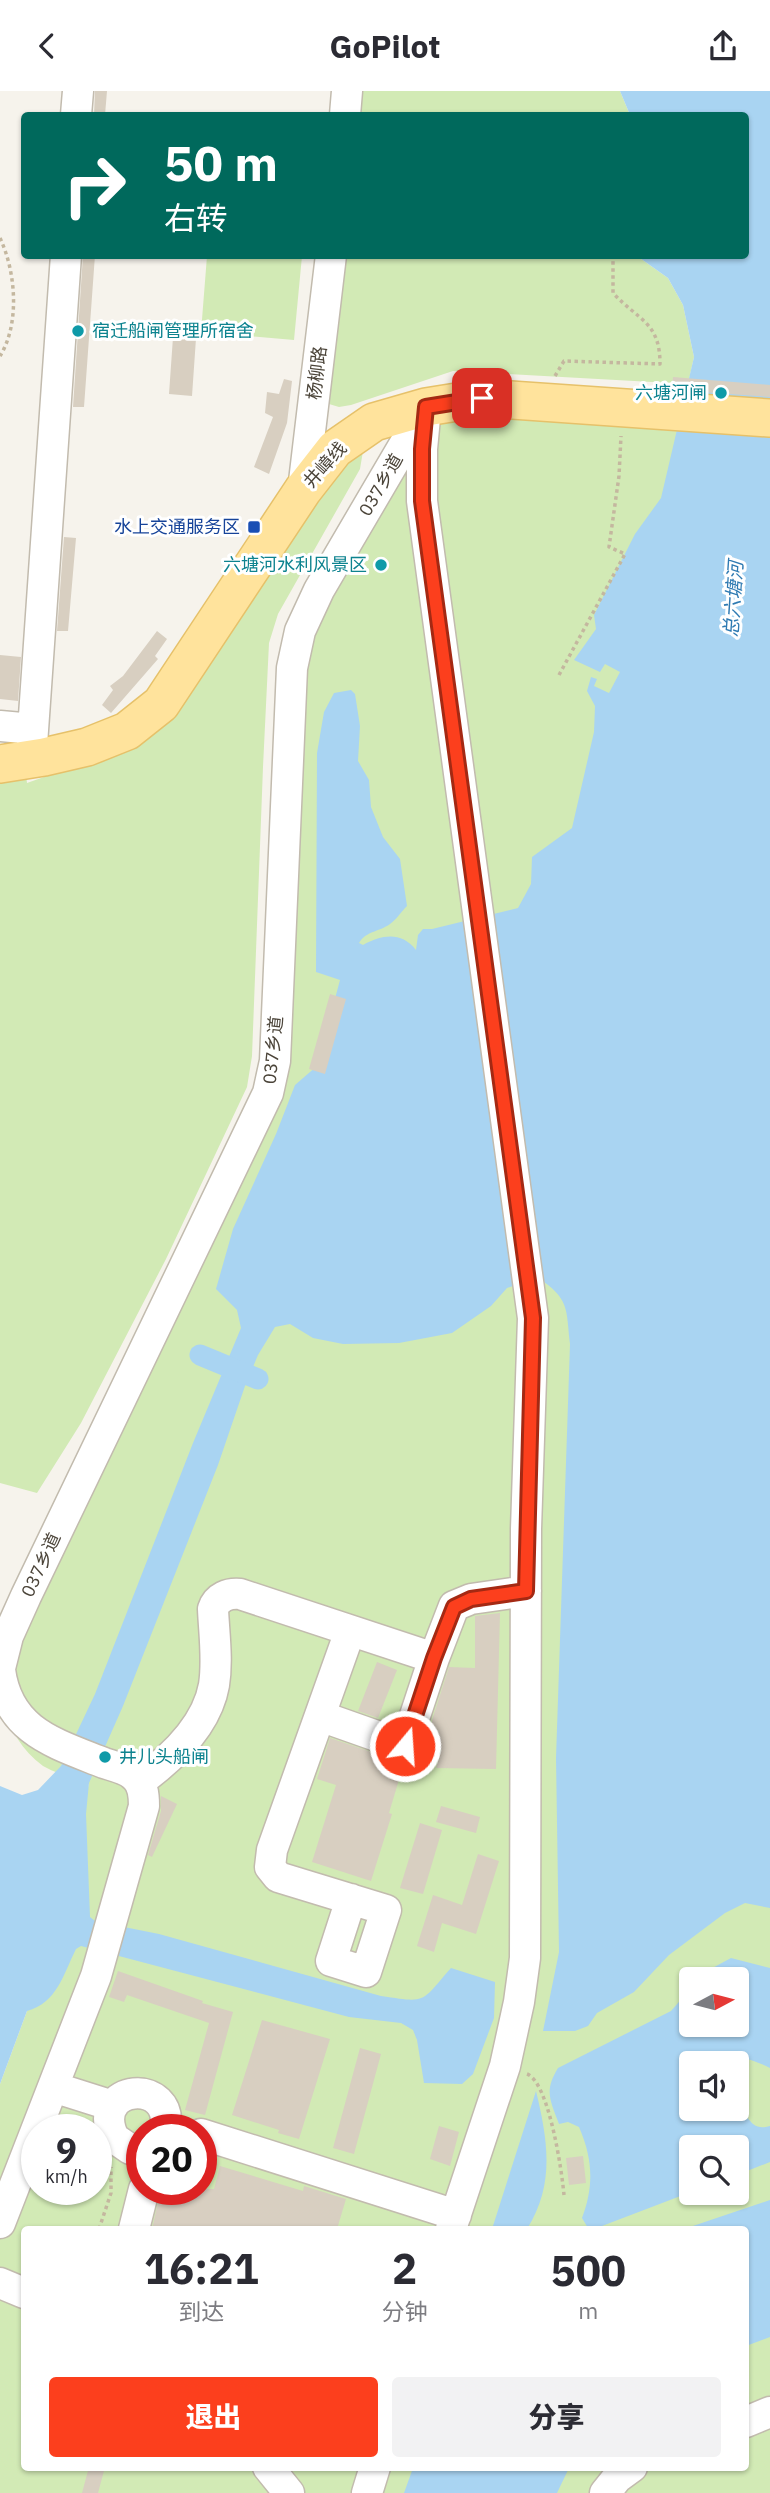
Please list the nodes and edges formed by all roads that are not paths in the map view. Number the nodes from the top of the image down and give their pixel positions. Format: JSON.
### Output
{"nodes":[{"id":1,"x":78,"y":91,"type":"edge"},
{"id":2,"x":347,"y":91,"type":"edge"},
{"id":3,"x":76,"y":112,"type":"edge"},
{"id":4,"x":345,"y":112,"type":"edge"},
{"id":5,"x":66,"y":259,"type":"edge"},
{"id":6,"x":331,"y":259,"type":"edge"},
{"id":7,"x":426,"y":407,"type":"junction"},
{"id":8,"x":770,"y":418,"type":"edge"},
{"id":9,"x":303,"y":490,"type":"junction"},
{"id":10,"x":0,"y":726,"type":"edge"},
{"id":11,"x":22,"y":751,"type":"edge"},
{"id":12,"x":526,"y":1591,"type":"junction"},
{"id":13,"x":350,"y":1630,"type":"junction"},
{"id":14,"x":434,"y":1658,"type":"junction"},
{"id":15,"x":0,"y":1669,"type":"edge"},
{"id":16,"x":320,"y":1716,"type":"junction"},
{"id":17,"x":133,"y":1777,"type":"junction"},
{"id":18,"x":351,"y":1899,"type":"dead end"},
{"id":19,"x":53,"y":2087,"type":"junction"},
{"id":20,"x":113,"y":2106,"type":"junction"},
{"id":21,"x":166,"y":2114,"type":"edge"},
{"id":22,"x":217,"y":2140,"type":"edge"},
{"id":23,"x":126,"y":2146,"type":"edge"},
{"id":24,"x":140,"y":2205,"type":"edge"},
{"id":25,"x":454,"y":2222,"type":"edge"},
{"id":26,"x":0,"y":2223,"type":"edge"},
{"id":27,"x":135,"y":2226,"type":"edge"},
{"id":28,"x":0,"y":2283,"type":"edge"},
{"id":29,"x":21,"y":2292,"type":"edge"},
{"id":30,"x":770,"y":2412,"type":"edge"},
{"id":31,"x":749,"y":2421,"type":"edge"},
{"id":32,"x":271,"y":2471,"type":"edge"},
{"id":33,"x":374,"y":2471,"type":"edge"},
{"id":34,"x":627,"y":2471,"type":"edge"},
{"id":35,"x":289,"y":2493,"type":"edge"},
{"id":36,"x":367,"y":2493,"type":"edge"},
{"id":37,"x":605,"y":2493,"type":"edge"}],
"edges":[{"from":1,"to":3,"type":"street"},
{"from":2,"to":4,"type":"street"},
{"from":5,"to":11,"type":"street"},
{"from":6,"to":9,"type":"street","name":"杨柳路"},
{"from":7,"to":8,"type":"main road","name":"井嶂线"},
{"from":7,"to":9,"type":"main road","name":"井嶂线"},
{"from":7,"to":12,"type":"street"},
{"from":7,"to":15,"type":"street","name":"037乡道"},
{"from":9,"to":11,"type":"main road","name":"井嶂线"},
{"from":10,"to":11,"type":"street"},
{"from":12,"to":14,"type":"street"},
{"from":12,"to":25,"type":"street"},
{"from":13,"to":14,"type":"street"},
{"from":13,"to":16,"type":"street"},
{"from":13,"to":17,"type":"street"},
{"from":14,"to":16,"type":"street"},
{"from":15,"to":17,"type":"street","name":"037乡道"},
{"from":16,"to":18,"type":"street"},
{"from":17,"to":19,"type":"street"},
{"from":19,"to":20,"type":"street"},
{"from":19,"to":26,"type":"street"},
{"from":20,"to":21,"type":"street"},
{"from":20,"to":23,"type":"street"},
{"from":22,"to":25,"type":"street"},
{"from":24,"to":27,"type":"street"},
{"from":28,"to":29,"type":"street"},
{"from":30,"to":31,"type":"street"},
{"from":32,"to":35,"type":"street"},
{"from":33,"to":36,"type":"street"},
{"from":34,"to":37,"type":"street"}]}
